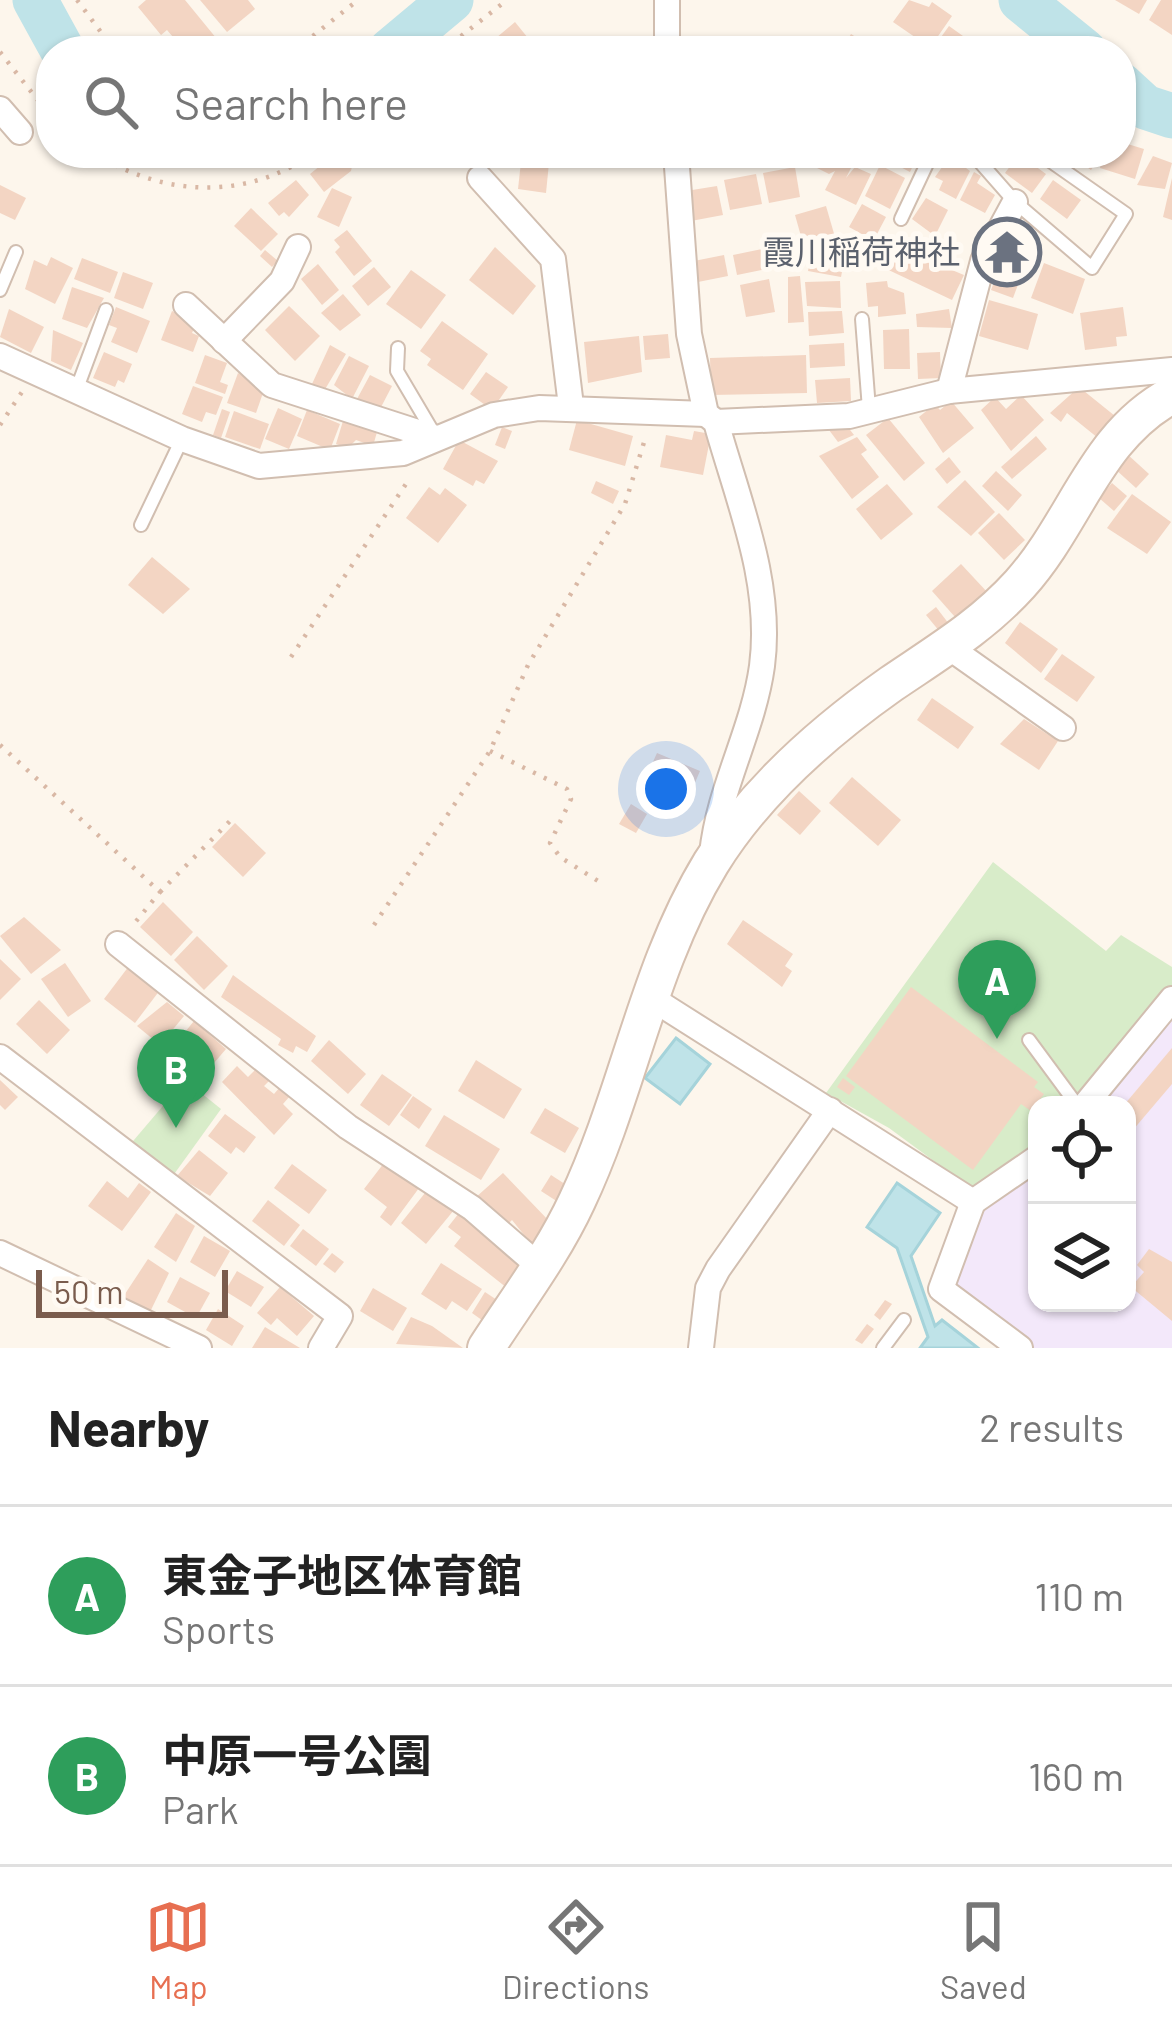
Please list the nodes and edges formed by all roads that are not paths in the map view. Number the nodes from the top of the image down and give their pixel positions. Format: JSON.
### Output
{"nodes":[{"id":1,"x":667,"y":0,"type":"edge"},
{"id":2,"x":668,"y":36,"type":"edge"},
{"id":3,"x":0,"y":109,"type":"edge"},
{"id":4,"x":20,"y":132,"type":"dead end"},
{"id":5,"x":677,"y":168,"type":"edge"},
{"id":6,"x":925,"y":168,"type":"edge"},
{"id":7,"x":990,"y":168,"type":"edge"},
{"id":8,"x":1061,"y":168,"type":"edge"},
{"id":9,"x":480,"y":178,"type":"dead end"},
{"id":10,"x":1015,"y":202,"type":"junction"},
{"id":11,"x":901,"y":219,"type":"dead end"},
{"id":12,"x":298,"y":247,"type":"dead end"},
{"id":13,"x":16,"y":252,"type":"dead end"},
{"id":14,"x":0,"y":290,"type":"edge"},
{"id":15,"x":186,"y":305,"type":"dead end"},
{"id":16,"x":106,"y":310,"type":"dead end"},
{"id":17,"x":862,"y":319,"type":"dead end"},
{"id":18,"x":224,"y":341,"type":"junction"},
{"id":19,"x":398,"y":348,"type":"dead end"},
{"id":20,"x":0,"y":356,"type":"edge"},
{"id":21,"x":1172,"y":370,"type":"edge"},
{"id":22,"x":949,"y":391,"type":"junction"},
{"id":23,"x":76,"y":392,"type":"junction"},
{"id":24,"x":1172,"y":395,"type":"edge"},
{"id":25,"x":571,"y":406,"type":"junction"},
{"id":26,"x":869,"y":410,"type":"junction"},
{"id":27,"x":711,"y":418,"type":"junction"},
{"id":28,"x":436,"y":438,"type":"junction"},
{"id":29,"x":182,"y":440,"type":"junction"},
{"id":30,"x":141,"y":525,"type":"dead end"},
{"id":31,"x":950,"y":648,"type":"junction"},
{"id":32,"x":1063,"y":728,"type":"dead end"},
{"id":33,"x":712,"y":862,"type":"junction"},
{"id":34,"x":118,"y":944,"type":"road end"},
{"id":35,"x":648,"y":996,"type":"junction"},
{"id":36,"x":1172,"y":999,"type":"edge"},
{"id":37,"x":1029,"y":1040,"type":"dead end"},
{"id":38,"x":0,"y":1057,"type":"edge"},
{"id":39,"x":1074,"y":1096,"type":"edge"},
{"id":40,"x":1089,"y":1096,"type":"edge"},
{"id":41,"x":830,"y":1110,"type":"junction"},
{"id":42,"x":1028,"y":1164,"type":"edge"},
{"id":43,"x":973,"y":1202,"type":"junction"},
{"id":44,"x":0,"y":1253,"type":"edge"},
{"id":45,"x":539,"y":1266,"type":"junction"},
{"id":46,"x":904,"y":1321,"type":"dead end"},
{"id":47,"x":199,"y":1348,"type":"edge"},
{"id":48,"x":320,"y":1348,"type":"edge"},
{"id":49,"x":485,"y":1348,"type":"edge"},
{"id":50,"x":701,"y":1348,"type":"edge"},
{"id":51,"x":884,"y":1348,"type":"edge"},
{"id":52,"x":1020,"y":1348,"type":"edge"}],
"edges":[{"from":1,"to":2,"type":"street"},
{"from":3,"to":4,"type":"street"},
{"from":5,"to":27,"type":"street"},
{"from":6,"to":11,"type":"lane"},
{"from":7,"to":10,"type":"lane"},
{"from":8,"to":10,"type":"lane"},
{"from":9,"to":25,"type":"street"},
{"from":10,"to":22,"type":"street"},
{"from":12,"to":18,"type":"street"},
{"from":13,"to":14,"type":"lane"},
{"from":15,"to":18,"type":"street"},
{"from":16,"to":23,"type":"lane"},
{"from":17,"to":26,"type":"lane"},
{"from":18,"to":28,"type":"street"},
{"from":19,"to":28,"type":"lane"},
{"from":20,"to":23,"type":"street"},
{"from":21,"to":22,"type":"street"},
{"from":22,"to":26,"type":"street"},
{"from":23,"to":29,"type":"street"},
{"from":24,"to":31,"type":"street"},
{"from":25,"to":27,"type":"street"},
{"from":25,"to":28,"type":"street"},
{"from":26,"to":27,"type":"street"},
{"from":27,"to":33,"type":"street"},
{"from":28,"to":29,"type":"street"},
{"from":29,"to":30,"type":"lane"},
{"from":31,"to":32,"type":"street"},
{"from":31,"to":33,"type":"street"},
{"from":33,"to":35,"type":"street"},
{"from":34,"to":45,"type":"street"},
{"from":35,"to":41,"type":"street"},
{"from":35,"to":45,"type":"street"},
{"from":36,"to":40,"type":"street"},
{"from":37,"to":39,"type":"lane"},
{"from":38,"to":48,"type":"street"},
{"from":41,"to":43,"type":"street"},
{"from":41,"to":50,"type":"street"},
{"from":42,"to":43,"type":"street"},
{"from":43,"to":52,"type":"street"},
{"from":44,"to":47,"type":"street"},
{"from":45,"to":49,"type":"street"},
{"from":46,"to":51,"type":"lane"}]}
